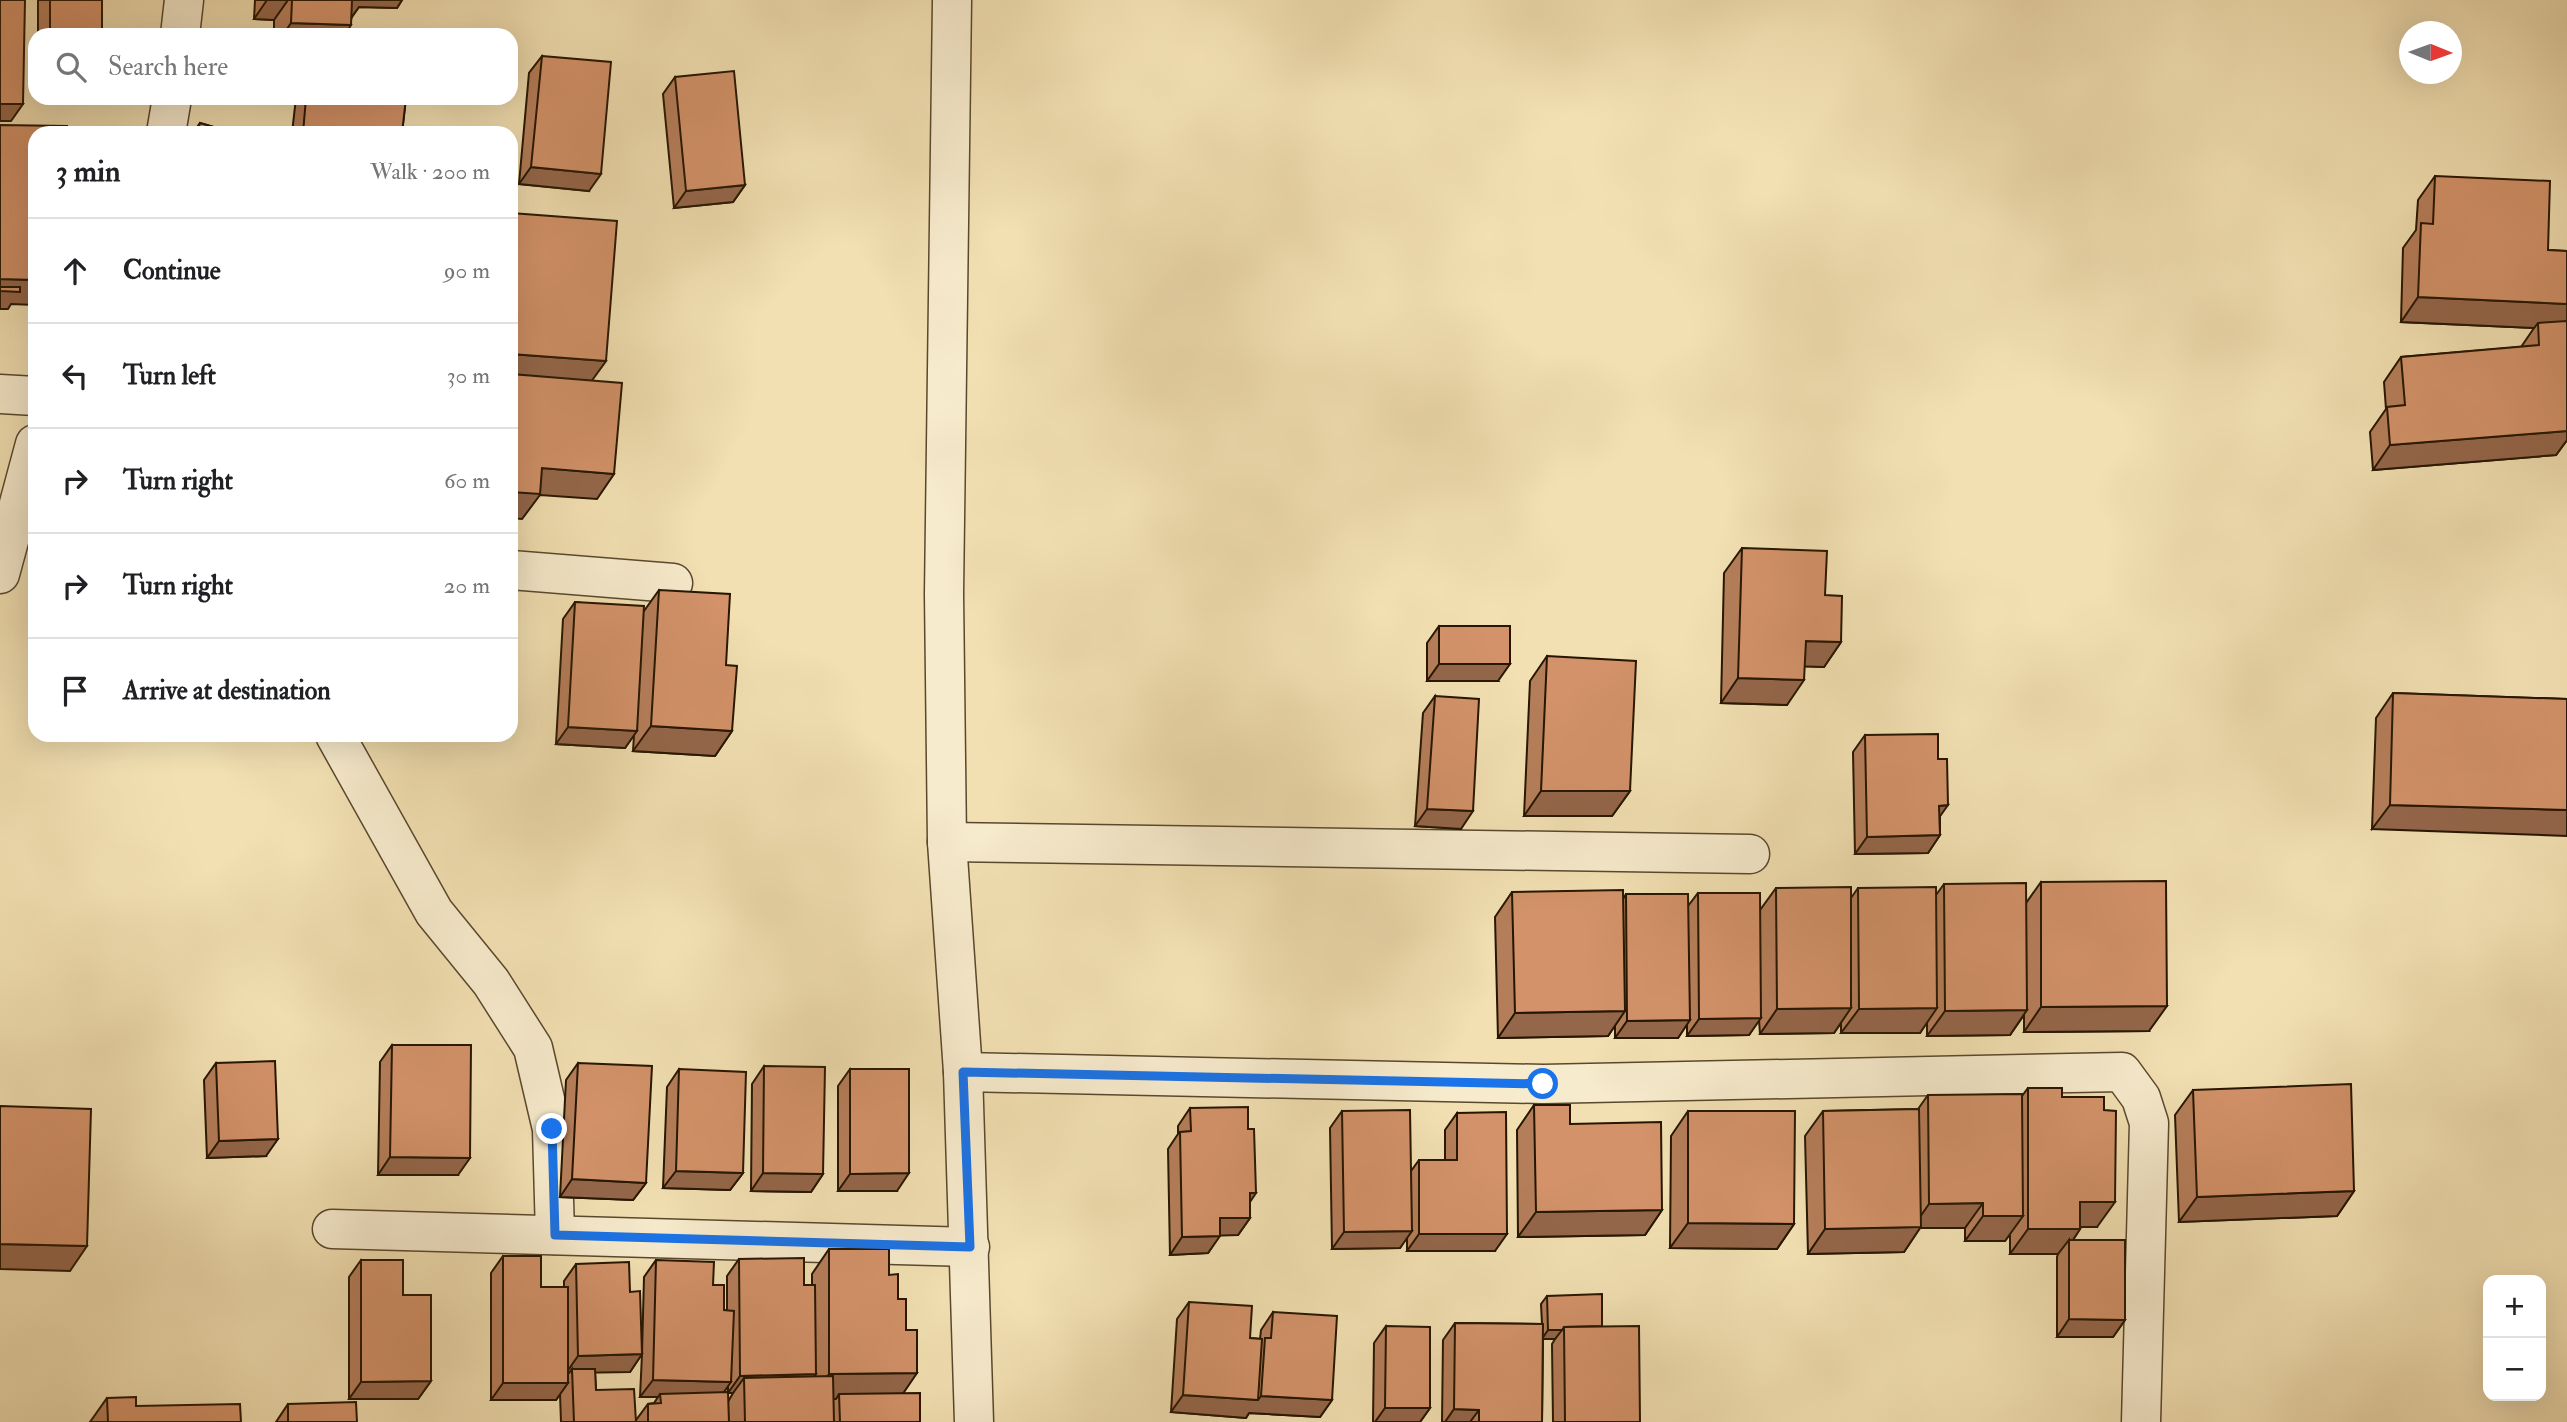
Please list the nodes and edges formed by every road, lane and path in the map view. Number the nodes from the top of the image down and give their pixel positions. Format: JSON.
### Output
{"nodes":[{"id":1,"x":184,"y":0,"type":"edge"},
{"id":2,"x":952,"y":0,"type":"edge"},
{"id":3,"x":181,"y":28,"type":"edge"},
{"id":4,"x":171,"y":105,"type":"edge"},
{"id":5,"x":167,"y":126,"type":"edge"},
{"id":6,"x":0,"y":394,"type":"edge"},
{"id":7,"x":28,"y":396,"type":"edge"},
{"id":8,"x":28,"y":499,"type":"edge"},
{"id":9,"x":24,"y":530,"type":"edge"},
{"id":10,"x":518,"y":571,"type":"edge"},
{"id":11,"x":0,"y":574,"type":"edge"},
{"id":12,"x":673,"y":583,"type":"dead end"},
{"id":13,"x":339,"y":742,"type":"edge"},
{"id":14,"x":947,"y":842,"type":"junction"},
{"id":15,"x":1750,"y":854,"type":"dead end"},
{"id":16,"x":963,"y":1072,"type":"junction"},
{"id":17,"x":332,"y":1229,"type":"dead end"},
{"id":18,"x":555,"y":1235,"type":"junction"},
{"id":19,"x":970,"y":1247,"type":"junction"},
{"id":20,"x":974,"y":1422,"type":"edge"},
{"id":21,"x":2141,"y":1422,"type":"edge"}],
"edges":[{"from":1,"to":3,"type":"street"},
{"from":2,"to":14,"type":"street"},
{"from":4,"to":5,"type":"street"},
{"from":6,"to":7,"type":"street"},
{"from":8,"to":9,"type":"street"},
{"from":9,"to":11,"type":"street"},
{"from":10,"to":12,"type":"street"},
{"from":13,"to":18,"type":"street"},
{"from":14,"to":15,"type":"street"},
{"from":14,"to":16,"type":"street"},
{"from":16,"to":19,"type":"street"},
{"from":16,"to":21,"type":"street"},
{"from":17,"to":18,"type":"street"},
{"from":18,"to":19,"type":"street"},
{"from":19,"to":20,"type":"street"}]}
